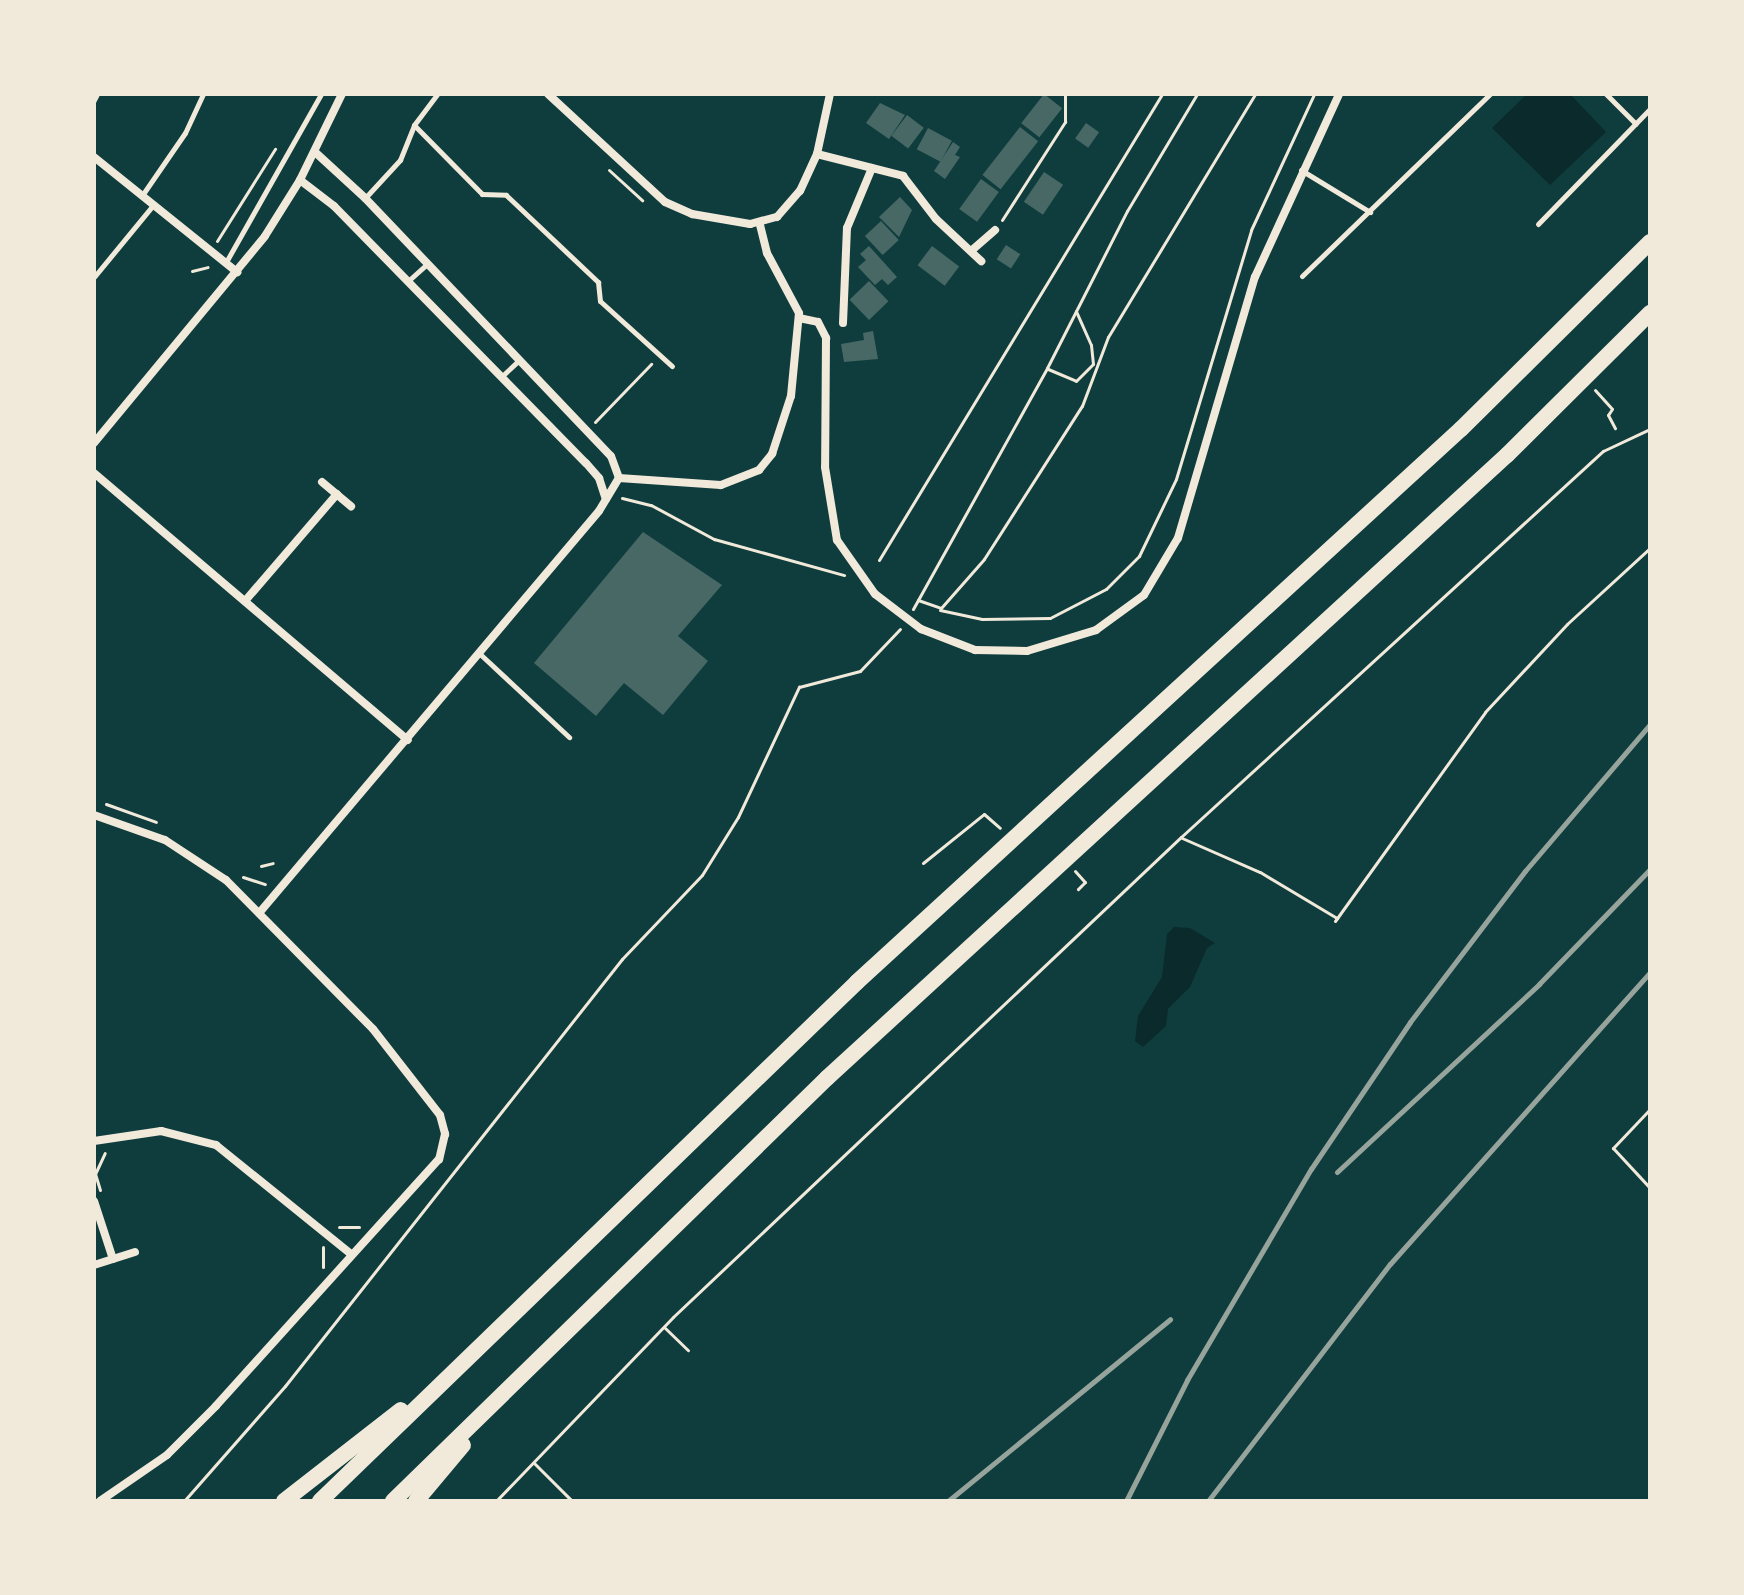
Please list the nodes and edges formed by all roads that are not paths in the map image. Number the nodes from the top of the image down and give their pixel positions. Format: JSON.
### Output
{"nodes":[{"id":1,"x":203,"y":94,"type":"edge"},
{"id":2,"x":321,"y":94,"type":"edge"},
{"id":3,"x":342,"y":94,"type":"edge"},
{"id":4,"x":437,"y":94,"type":"edge"},
{"id":5,"x":548,"y":94,"type":"edge"},
{"id":6,"x":830,"y":94,"type":"edge"},
{"id":7,"x":1339,"y":94,"type":"edge"},
{"id":8,"x":1490,"y":94,"type":"edge"},
{"id":9,"x":1606,"y":94,"type":"edge"},
{"id":10,"x":1650,"y":109,"type":"edge"},
{"id":11,"x":1636,"y":124,"type":"junction"},
{"id":12,"x":414,"y":125,"type":"junction"},
{"id":13,"x":315,"y":152,"type":"junction"},
{"id":14,"x":817,"y":154,"type":"junction"},
{"id":15,"x":94,"y":157,"type":"edge"},
{"id":16,"x":872,"y":168,"type":"junction"},
{"id":17,"x":1300,"y":169,"type":"junction"},
{"id":18,"x":300,"y":180,"type":"junction"},
{"id":19,"x":143,"y":194,"type":"junction"},
{"id":20,"x":365,"y":198,"type":"junction"},
{"id":21,"x":154,"y":204,"type":"junction"},
{"id":22,"x":1370,"y":212,"type":"junction"},
{"id":23,"x":760,"y":224,"type":"junction"},
{"id":24,"x":1538,"y":224,"type":"dead end"},
{"id":25,"x":995,"y":230,"type":"road end"},
{"id":26,"x":1650,"y":242,"type":"edge"},
{"id":27,"x":971,"y":251,"type":"junction"},
{"id":28,"x":981,"y":261,"type":"dead end"},
{"id":29,"x":225,"y":263,"type":"junction"},
{"id":30,"x":427,"y":264,"type":"junction"},
{"id":31,"x":237,"y":272,"type":"junction"},
{"id":32,"x":1302,"y":276,"type":"dead end"},
{"id":33,"x":94,"y":277,"type":"edge"},
{"id":34,"x":407,"y":282,"type":"junction"},
{"id":35,"x":1650,"y":313,"type":"edge"},
{"id":36,"x":799,"y":318,"type":"junction"},
{"id":37,"x":843,"y":323,"type":"dead end"},
{"id":38,"x":519,"y":360,"type":"junction"},
{"id":39,"x":672,"y":366,"type":"dead end"},
{"id":40,"x":500,"y":378,"type":"junction"},
{"id":41,"x":94,"y":443,"type":"edge"},
{"id":42,"x":94,"y":473,"type":"edge"},
{"id":43,"x":619,"y":478,"type":"junction"},
{"id":44,"x":322,"y":482,"type":"dead end"},
{"id":45,"x":337,"y":494,"type":"junction"},
{"id":46,"x":606,"y":499,"type":"junction"},
{"id":47,"x":351,"y":506,"type":"dead end"},
{"id":48,"x":245,"y":601,"type":"junction"},
{"id":49,"x":480,"y":654,"type":"junction"},
{"id":50,"x":569,"y":737,"type":"dead end"},
{"id":51,"x":408,"y":740,"type":"junction"},
{"id":52,"x":94,"y":815,"type":"edge"},
{"id":53,"x":260,"y":912,"type":"junction"},
{"id":54,"x":94,"y":1141,"type":"edge"},
{"id":55,"x":94,"y":1201,"type":"edge"},
{"id":56,"x":135,"y":1252,"type":"dead end"},
{"id":57,"x":351,"y":1254,"type":"junction"},
{"id":58,"x":113,"y":1259,"type":"junction"},
{"id":59,"x":94,"y":1265,"type":"edge"},
{"id":60,"x":456,"y":1368,"type":"junction"},
{"id":61,"x":496,"y":1403,"type":"junction"},
{"id":62,"x":100,"y":1501,"type":"edge"},
{"id":63,"x":284,"y":1501,"type":"edge"},
{"id":64,"x":320,"y":1501,"type":"edge"},
{"id":65,"x":393,"y":1501,"type":"edge"},
{"id":66,"x":416,"y":1501,"type":"edge"}],
"edges":[{"from":1,"to":19,"type":"lane"},
{"from":2,"to":29,"type":"lane"},
{"from":3,"to":13,"type":"street"},
{"from":4,"to":12,"type":"lane"},
{"from":5,"to":23,"type":"street"},
{"from":6,"to":14,"type":"street"},
{"from":7,"to":17,"type":"street"},
{"from":8,"to":22,"type":"lane"},
{"from":9,"to":11,"type":"lane"},
{"from":10,"to":11,"type":"lane"},
{"from":11,"to":24,"type":"lane"},
{"from":12,"to":20,"type":"lane"},
{"from":12,"to":39,"type":"lane"},
{"from":13,"to":18,"type":"street"},
{"from":13,"to":20,"type":"street"},
{"from":14,"to":16,"type":"street"},
{"from":14,"to":23,"type":"street"},
{"from":15,"to":19,"type":"street"},
{"from":16,"to":27,"type":"street"},
{"from":16,"to":37,"type":"street"},
{"from":17,"to":22,"type":"lane"},
{"from":17,"to":36,"type":"street"},
{"from":18,"to":31,"type":"street"},
{"from":18,"to":34,"type":"street"},
{"from":19,"to":21,"type":"street"},
{"from":20,"to":30,"type":"street"},
{"from":21,"to":29,"type":"street"},
{"from":21,"to":33,"type":"lane"},
{"from":22,"to":32,"type":"lane"},
{"from":23,"to":36,"type":"street"},
{"from":25,"to":27,"type":"street"},
{"from":26,"to":60,"type":"highway"},
{"from":27,"to":28,"type":"street"},
{"from":29,"to":31,"type":"street"},
{"from":30,"to":34,"type":"lane"},
{"from":30,"to":38,"type":"street"},
{"from":31,"to":41,"type":"street"},
{"from":34,"to":40,"type":"street"},
{"from":35,"to":61,"type":"highway"},
{"from":36,"to":43,"type":"street"},
{"from":38,"to":40,"type":"lane"},
{"from":38,"to":43,"type":"street"},
{"from":40,"to":46,"type":"street"},
{"from":42,"to":48,"type":"street"},
{"from":43,"to":46,"type":"street"},
{"from":44,"to":45,"type":"street"},
{"from":45,"to":47,"type":"street"},
{"from":45,"to":48,"type":"street"},
{"from":46,"to":49,"type":"street"},
{"from":48,"to":51,"type":"street"},
{"from":49,"to":50,"type":"lane"},
{"from":49,"to":51,"type":"street"},
{"from":51,"to":53,"type":"street"},
{"from":52,"to":53,"type":"street"},
{"from":53,"to":57,"type":"street"},
{"from":54,"to":57,"type":"street"},
{"from":55,"to":58,"type":"street"},
{"from":56,"to":58,"type":"street"},
{"from":57,"to":62,"type":"street"},
{"from":58,"to":59,"type":"street"},
{"from":60,"to":63,"type":"highway"},
{"from":60,"to":64,"type":"highway"},
{"from":61,"to":65,"type":"highway"},
{"from":61,"to":66,"type":"highway"}]}
